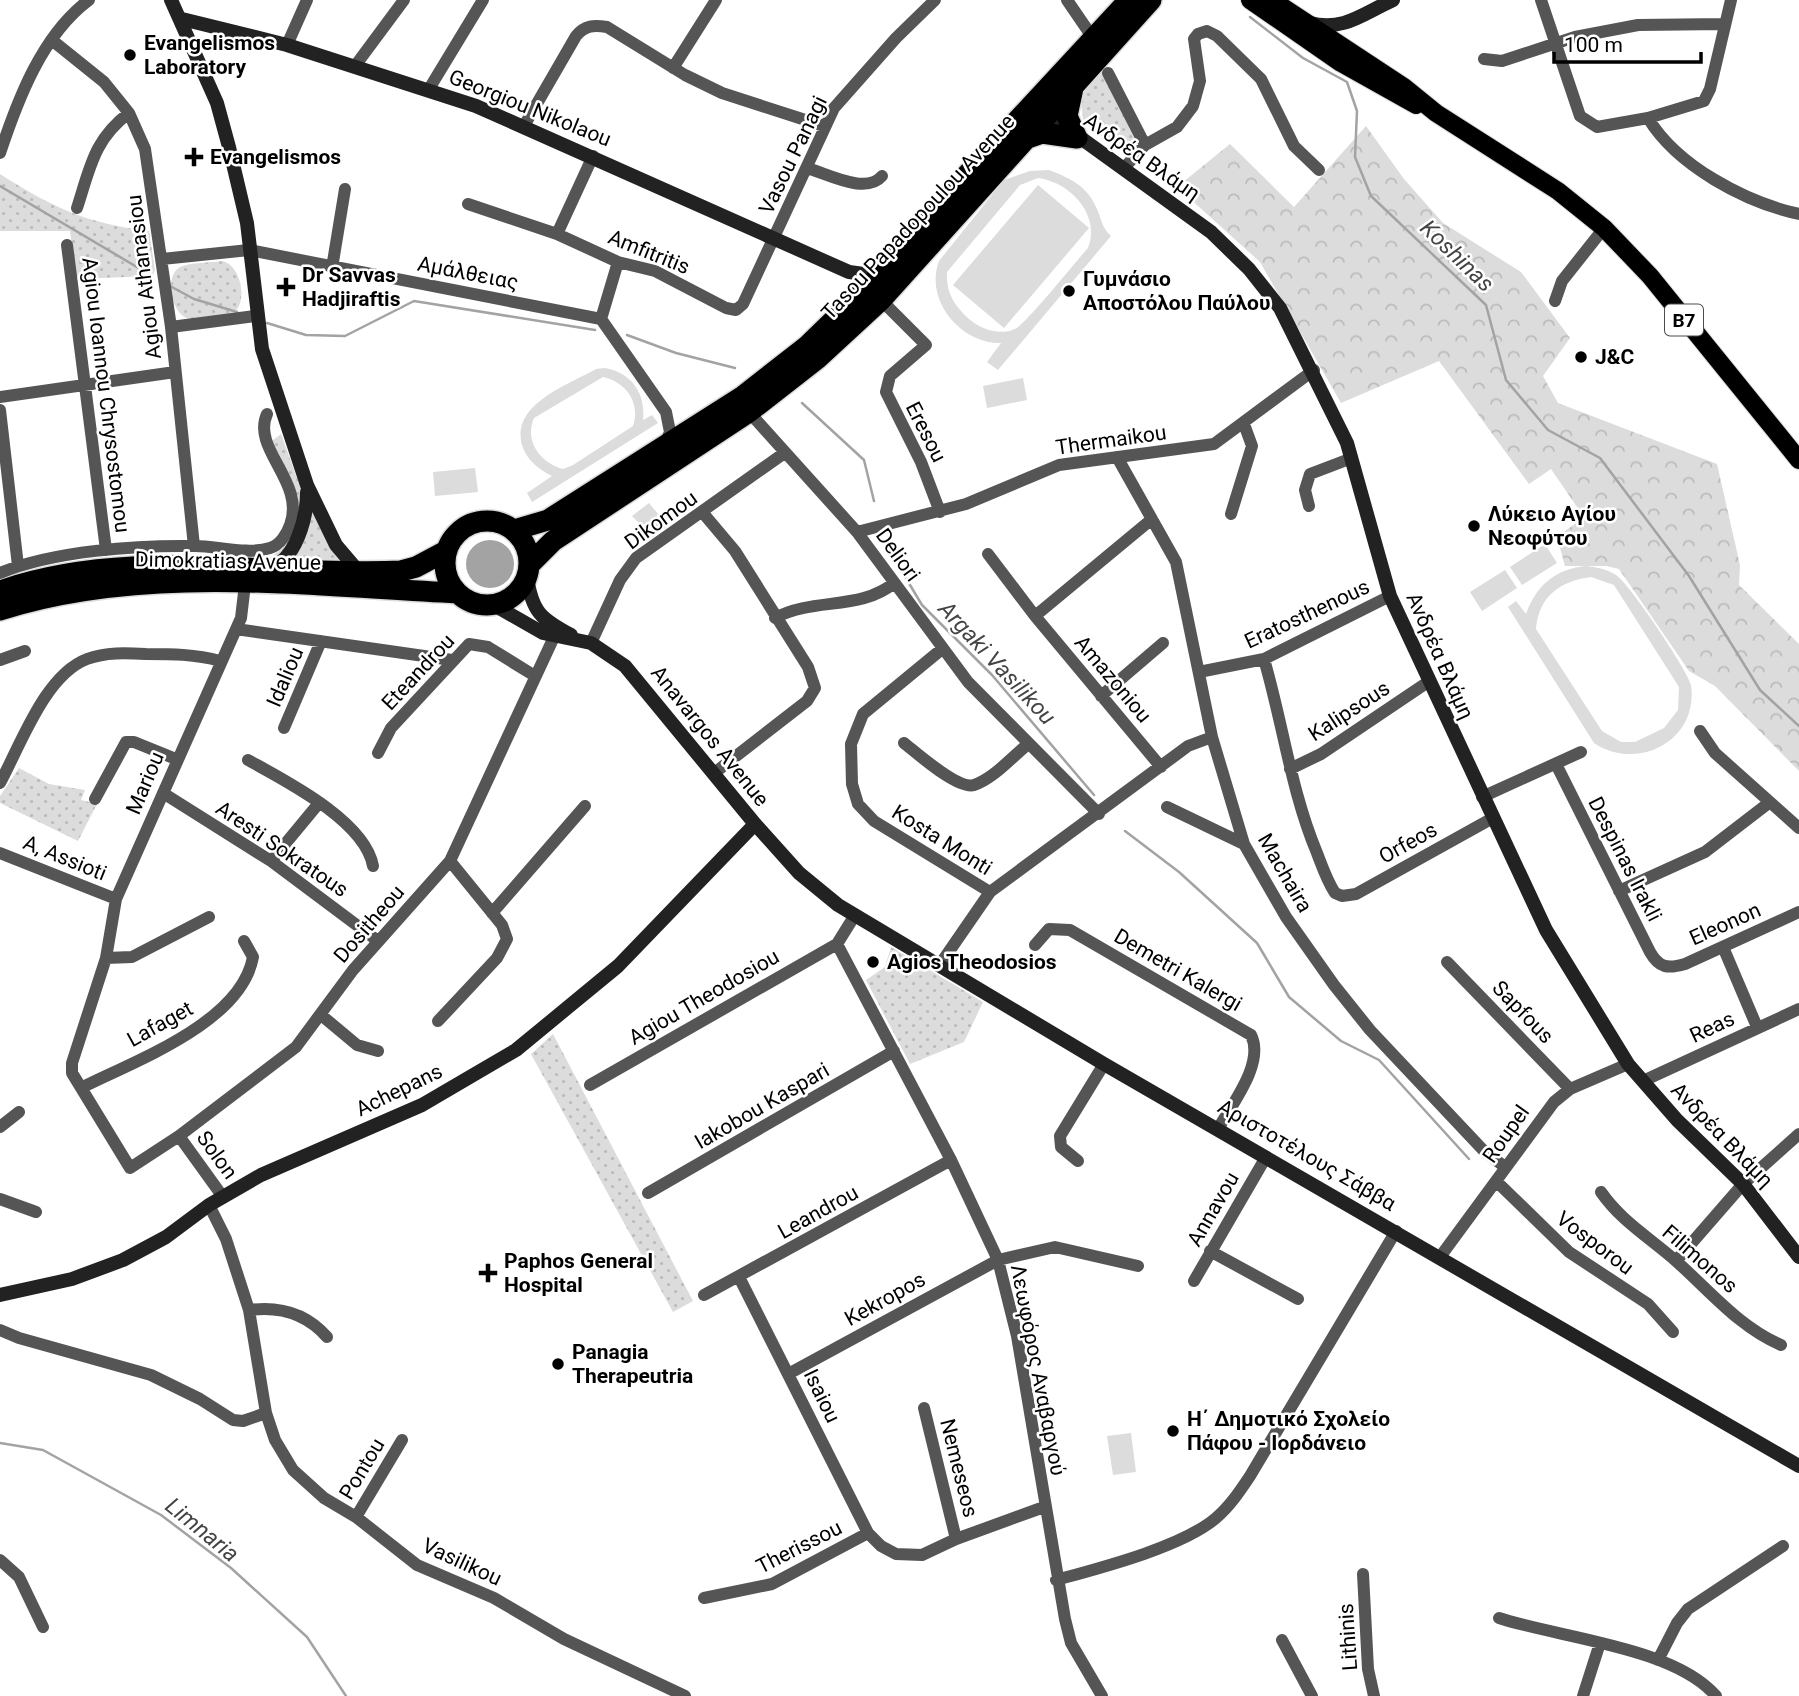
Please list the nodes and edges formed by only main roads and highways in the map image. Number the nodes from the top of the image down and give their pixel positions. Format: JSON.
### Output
{"nodes":[{"id":1,"x":1129,"y":0,"type":"edge"},
{"id":2,"x":1151,"y":0,"type":"edge"},
{"id":3,"x":1250,"y":0,"type":"edge"},
{"id":4,"x":1272,"y":0,"type":"edge"},
{"id":5,"x":1074,"y":83,"type":"junction"},
{"id":6,"x":1040,"y":108,"type":"junction"},
{"id":7,"x":1436,"y":113,"type":"junction"},
{"id":8,"x":1022,"y":140,"type":"junction"},
{"id":9,"x":1799,"y":460,"type":"edge"},
{"id":10,"x":514,"y":530,"type":"junction"},
{"id":11,"x":446,"y":551,"type":"junction"},
{"id":12,"x":528,"y":571,"type":"junction"},
{"id":13,"x":0,"y":591,"type":"edge"},
{"id":14,"x":457,"y":593,"type":"junction"},
{"id":15,"x":0,"y":610,"type":"edge"}],
"edges":[{"from":1,"to":6,"type":"highway","name":"Tasou Papadopoulou Avenue"},
{"from":2,"to":5,"type":"highway","name":"Tasou Papadopoulou Avenue"},
{"from":3,"to":7,"type":"main road","number":"B7"},
{"from":4,"to":7,"type":"main road","number":"B7"},
{"from":5,"to":6,"type":"highway","name":"Tasou Papadopoulou Avenue"},
{"from":5,"to":8,"type":"highway"},
{"from":6,"to":8,"type":"highway","name":"Tasou Papadopoulou Avenue"},
{"from":6,"to":10,"type":"highway","name":"Tasou Papadopoulou Avenue"},
{"from":7,"to":9,"type":"main road","number":"B7"},
{"from":8,"to":12,"type":"highway","name":"Tasou Papadopoulou Avenue"},
{"from":10,"to":11,"type":"highway"},
{"from":10,"to":12,"type":"highway"},
{"from":11,"to":13,"type":"highway","name":"Dimokratias Avenue"},
{"from":11,"to":14,"type":"highway"},
{"from":12,"to":14,"type":"highway"},
{"from":14,"to":15,"type":"highway","name":"Dimokratias Avenue"}]}
